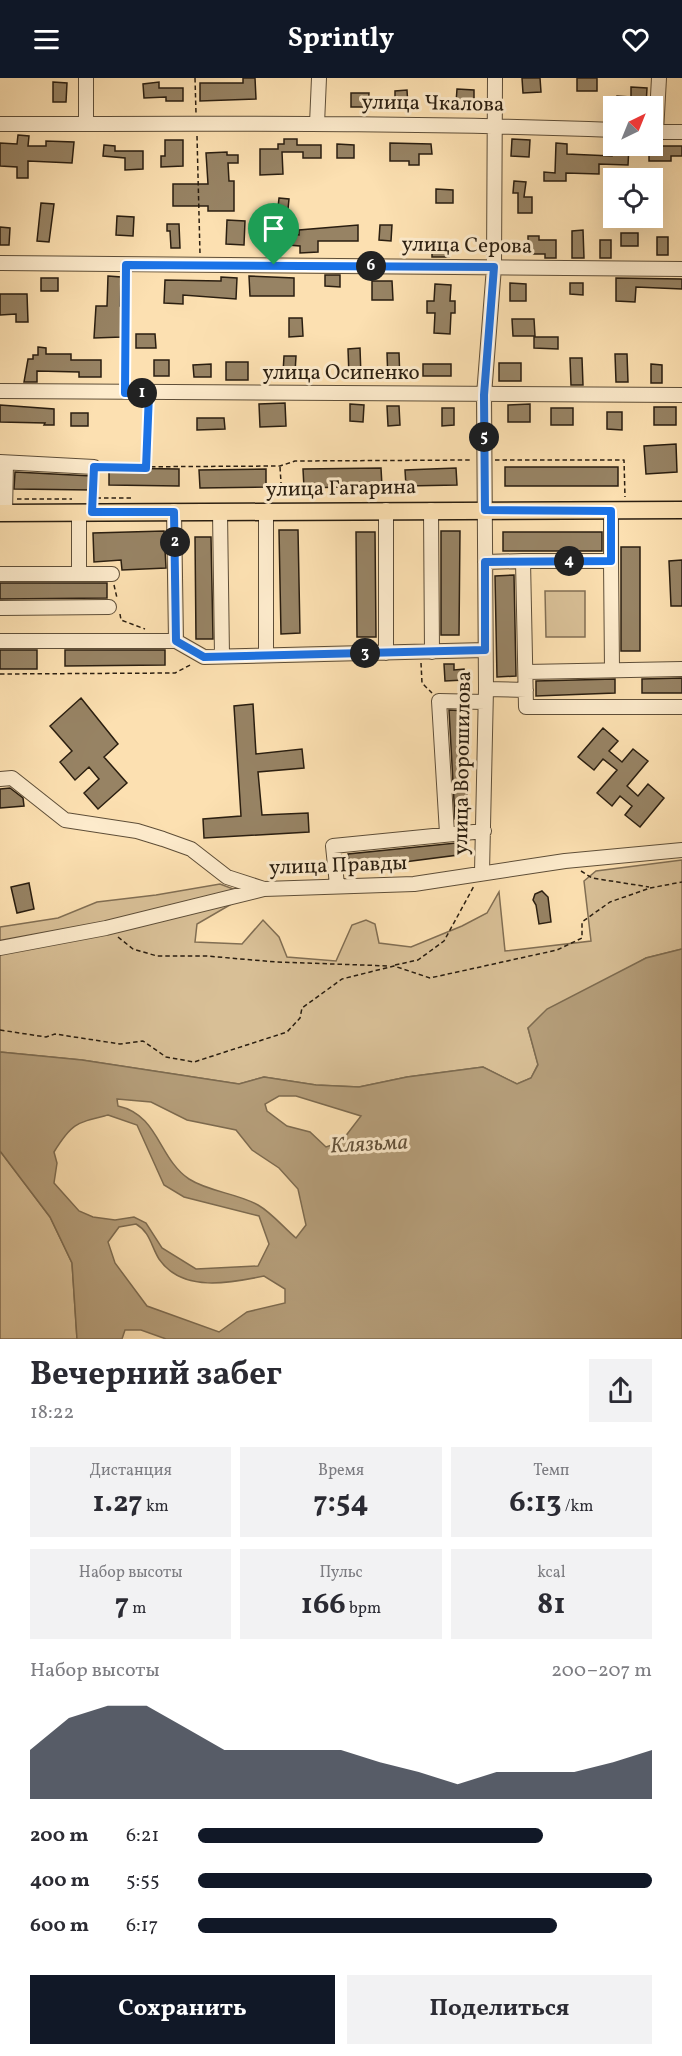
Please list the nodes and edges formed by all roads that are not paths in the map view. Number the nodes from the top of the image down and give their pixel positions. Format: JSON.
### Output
{"nodes":[{"id":1,"x":86,"y":78,"type":"edge"},
{"id":2,"x":319,"y":78,"type":"edge"},
{"id":3,"x":495,"y":78,"type":"edge"},
{"id":4,"x":658,"y":78,"type":"edge"},
{"id":5,"x":657,"y":96,"type":"edge"},
{"id":6,"x":0,"y":124,"type":"edge"},
{"id":7,"x":86,"y":124,"type":"junction"},
{"id":8,"x":318,"y":124,"type":"junction"},
{"id":9,"x":494,"y":125,"type":"junction"},
{"id":10,"x":603,"y":130,"type":"edge"},
{"id":11,"x":663,"y":132,"type":"edge"},
{"id":12,"x":682,"y":132,"type":"edge"},
{"id":13,"x":0,"y":262,"type":"edge"},
{"id":14,"x":494,"y":267,"type":"junction"},
{"id":15,"x":682,"y":269,"type":"edge"},
{"id":16,"x":0,"y":391,"type":"edge"},
{"id":17,"x":484,"y":395,"type":"junction"},
{"id":18,"x":682,"y":395,"type":"edge"},
{"id":19,"x":3,"y":463,"type":"edge"},
{"id":20,"x":94,"y":467,"type":"road end"},
{"id":21,"x":85,"y":504,"type":"junction"},
{"id":22,"x":4,"y":508,"type":"edge"},
{"id":23,"x":386,"y":510,"type":"junction"},
{"id":24,"x":431,"y":510,"type":"junction"},
{"id":25,"x":485,"y":510,"type":"junction"},
{"id":26,"x":682,"y":510,"type":"edge"},
{"id":27,"x":618,"y":511,"type":"junction"},
{"id":28,"x":174,"y":512,"type":"junction"},
{"id":29,"x":220,"y":512,"type":"junction"},
{"id":30,"x":275,"y":512,"type":"junction"},
{"id":31,"x":523,"y":561,"type":"junction"},
{"id":32,"x":611,"y":561,"type":"junction"},
{"id":33,"x":485,"y":562,"type":"junction"},
{"id":34,"x":80,"y":573,"type":"junction"},
{"id":35,"x":0,"y":574,"type":"edge"},
{"id":36,"x":112,"y":574,"type":"road end"},
{"id":37,"x":115,"y":604,"type":"road end"},
{"id":38,"x":0,"y":608,"type":"edge"},
{"id":39,"x":0,"y":641,"type":"edge"},
{"id":40,"x":176,"y":641,"type":"junction"},
{"id":41,"x":485,"y":650,"type":"junction"},
{"id":42,"x":426,"y":652,"type":"junction"},
{"id":43,"x":386,"y":653,"type":"junction"},
{"id":44,"x":266,"y":655,"type":"junction"},
{"id":45,"x":222,"y":656,"type":"junction"},
{"id":46,"x":682,"y":669,"type":"edge"},
{"id":47,"x":612,"y":670,"type":"junction"},
{"id":48,"x":525,"y":672,"type":"junction"},
{"id":49,"x":526,"y":690,"type":"junction"},
{"id":50,"x":486,"y":695,"type":"junction"},
{"id":51,"x":682,"y":708,"type":"edge"},
{"id":52,"x":0,"y":779,"type":"edge"},
{"id":53,"x":484,"y":831,"type":"junction"},
{"id":54,"x":447,"y":833,"type":"junction"},
{"id":55,"x":682,"y":850,"type":"edge"},
{"id":56,"x":482,"y":873,"type":"junction"},
{"id":57,"x":337,"y":885,"type":"junction"},
{"id":58,"x":264,"y":889,"type":"junction"},
{"id":59,"x":0,"y":948,"type":"edge"}],
"edges":[{"from":1,"to":7,"type":"street"},
{"from":2,"to":8,"type":"street"},
{"from":3,"to":9,"type":"street","name":"улица Ворошилова"},
{"from":4,"to":5,"type":"street"},
{"from":6,"to":7,"type":"street","name":"улица Чкалова"},
{"from":7,"to":8,"type":"street","name":"улица Чкалова"},
{"from":8,"to":9,"type":"street","name":"улица Чкалова"},
{"from":9,"to":10,"type":"street","name":"улица Чкалова"},
{"from":9,"to":14,"type":"street","name":"улица Ворошилова"},
{"from":11,"to":12,"type":"street"},
{"from":13,"to":14,"type":"street","name":"улица Серова"},
{"from":14,"to":15,"type":"street","name":"улица Серова"},
{"from":14,"to":17,"type":"street","name":"улица Ворошилова"},
{"from":16,"to":17,"type":"street","name":"улица Осипенко"},
{"from":17,"to":18,"type":"street","name":"улица Осипенко"},
{"from":17,"to":25,"type":"street","name":"улица Ворошилова"},
{"from":19,"to":20,"type":"street"},
{"from":19,"to":22,"type":"street"},
{"from":21,"to":22,"type":"main road","name":"улица Гагарина"},
{"from":21,"to":28,"type":"main road","name":"улица Гагарина"},
{"from":21,"to":34,"type":"street"},
{"from":23,"to":24,"type":"main road","name":"улица Гагарина"},
{"from":23,"to":30,"type":"main road","name":"улица Гагарина"},
{"from":23,"to":43,"type":"street"},
{"from":24,"to":25,"type":"main road","name":"улица Гагарина"},
{"from":24,"to":42,"type":"street"},
{"from":25,"to":27,"type":"main road","name":"улица Гагарина"},
{"from":25,"to":33,"type":"street","name":"улица Ворошилова"},
{"from":26,"to":27,"type":"main road","name":"улица Гагарина"},
{"from":27,"to":32,"type":"street"},
{"from":28,"to":29,"type":"main road","name":"улица Гагарина"},
{"from":28,"to":40,"type":"street"},
{"from":29,"to":30,"type":"main road","name":"улица Гагарина"},
{"from":29,"to":45,"type":"street"},
{"from":30,"to":44,"type":"street"},
{"from":31,"to":32,"type":"street"},
{"from":31,"to":33,"type":"street"},
{"from":31,"to":48,"type":"street"},
{"from":32,"to":47,"type":"street"},
{"from":33,"to":41,"type":"street","name":"улица Ворошилова"},
{"from":34,"to":35,"type":"street"},
{"from":34,"to":36,"type":"street"},
{"from":37,"to":38,"type":"street"},
{"from":39,"to":40,"type":"street"},
{"from":40,"to":45,"type":"street"},
{"from":41,"to":42,"type":"street"},
{"from":41,"to":50,"type":"street","name":"улица Ворошилова"},
{"from":42,"to":43,"type":"street"},
{"from":43,"to":44,"type":"street"},
{"from":44,"to":45,"type":"street"},
{"from":46,"to":47,"type":"street"},
{"from":47,"to":48,"type":"street"},
{"from":48,"to":49,"type":"street"},
{"from":49,"to":50,"type":"street"},
{"from":49,"to":51,"type":"street"},
{"from":50,"to":53,"type":"street","name":"улица Ворошилова"},
{"from":50,"to":54,"type":"street"},
{"from":52,"to":58,"type":"street"},
{"from":53,"to":54,"type":"street"},
{"from":53,"to":56,"type":"street","name":"улица Ворошилова"},
{"from":54,"to":57,"type":"street"},
{"from":55,"to":56,"type":"street","name":"улица Правды"},
{"from":56,"to":57,"type":"street","name":"улица Правды"},
{"from":57,"to":58,"type":"street","name":"улица Правды"},
{"from":58,"to":59,"type":"street","name":"улица Правды"}]}
